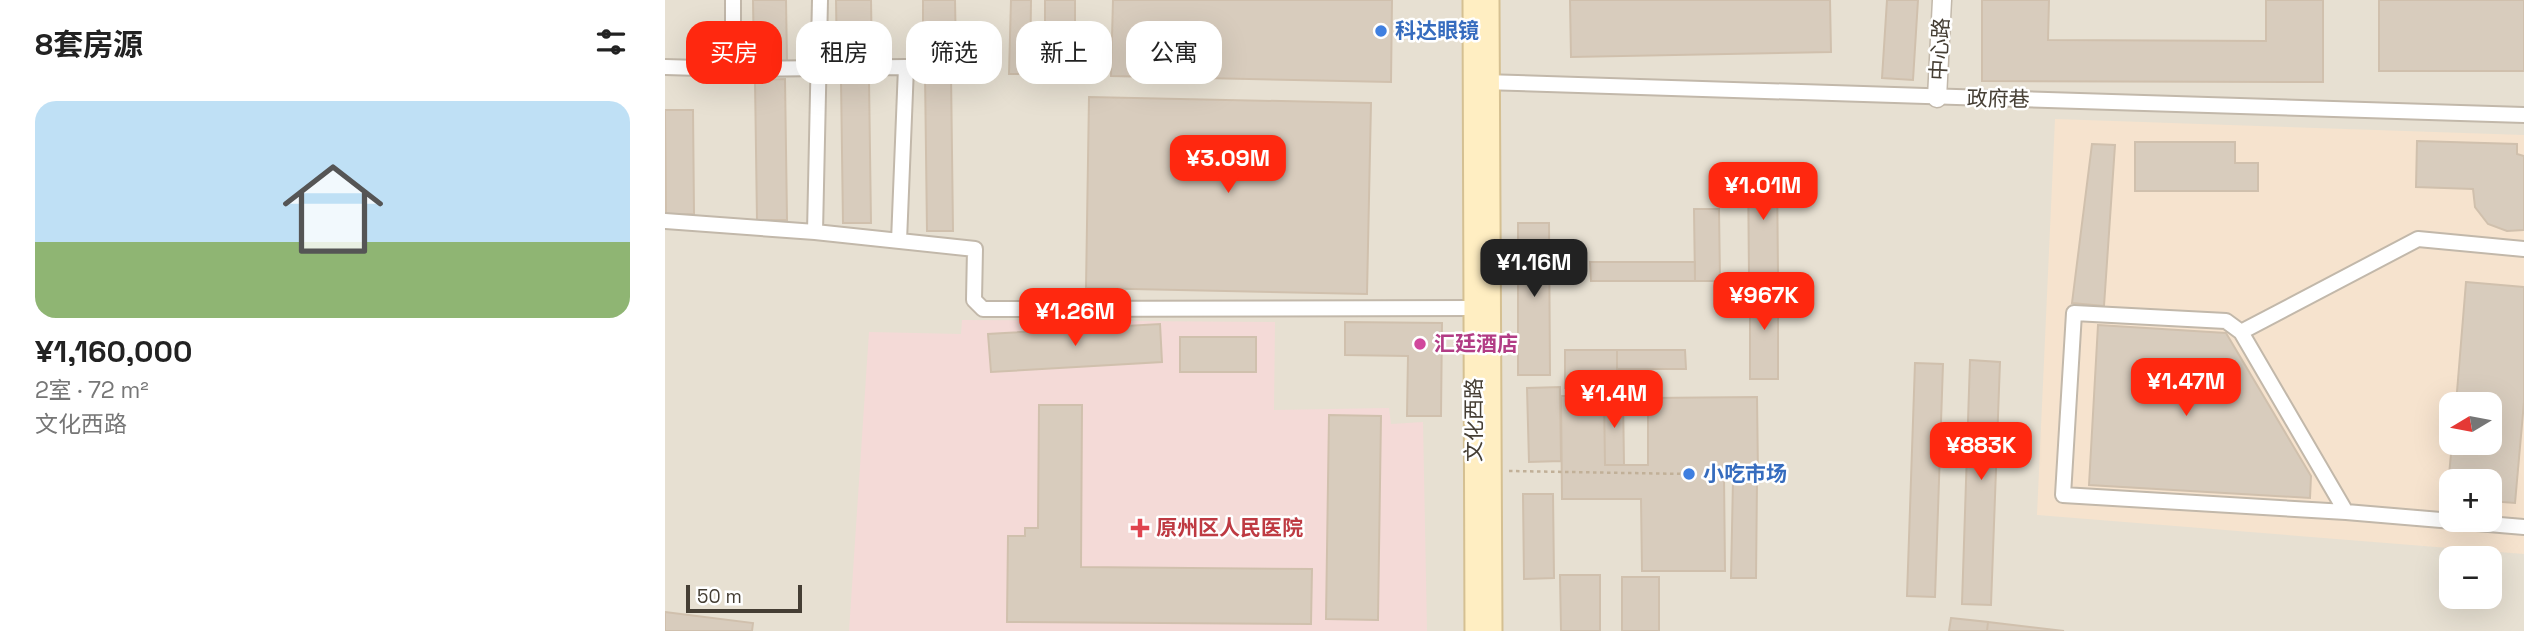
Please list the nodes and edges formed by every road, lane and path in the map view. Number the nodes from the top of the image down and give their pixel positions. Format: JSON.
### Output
{"nodes":[{"id":1,"x":733,"y":0,"type":"edge"},
{"id":2,"x":820,"y":0,"type":"edge"},
{"id":3,"x":1473,"y":0,"type":"edge"},
{"id":4,"x":1489,"y":0,"type":"edge"},
{"id":5,"x":1943,"y":0,"type":"edge"},
{"id":6,"x":733,"y":21,"type":"edge"},
{"id":7,"x":819,"y":21,"type":"edge"},
{"id":8,"x":665,"y":67,"type":"edge"},
{"id":9,"x":892,"y":67,"type":"edge"},
{"id":10,"x":686,"y":68,"type":"edge"},
{"id":11,"x":1481,"y":83,"type":"junction"},
{"id":12,"x":818,"y":84,"type":"edge"},
{"id":13,"x":1937,"y":98,"type":"junction"},
{"id":14,"x":2524,"y":115,"type":"edge"},
{"id":15,"x":665,"y":221,"type":"edge"},
{"id":16,"x":815,"y":232,"type":"junction"},
{"id":17,"x":899,"y":241,"type":"junction"},
{"id":18,"x":2524,"y":249,"type":"edge"},
{"id":19,"x":1474,"y":308,"type":"junction"},
{"id":20,"x":2241,"y":332,"type":"junction"},
{"id":21,"x":1491,"y":470,"type":"junction"},
{"id":22,"x":1688,"y":474,"type":"dead end"},
{"id":23,"x":2346,"y":512,"type":"junction"},
{"id":24,"x":2524,"y":527,"type":"edge"},
{"id":25,"x":1475,"y":631,"type":"edge"},
{"id":26,"x":1492,"y":631,"type":"edge"}],
"edges":[{"from":1,"to":6,"type":"street"},
{"from":2,"to":7,"type":"street"},
{"from":3,"to":11,"type":"main road","name":"文化西路"},
{"from":4,"to":11,"type":"main road","name":"文化西路"},
{"from":5,"to":13,"type":"street","name":"中心路"},
{"from":8,"to":10,"type":"street"},
{"from":9,"to":17,"type":"street"},
{"from":11,"to":13,"type":"street","name":"政府巷"},
{"from":11,"to":19,"type":"main road","name":"文化西路"},
{"from":11,"to":21,"type":"main road","name":"文化西路"},
{"from":12,"to":16,"type":"street"},
{"from":13,"to":14,"type":"street","name":"政府巷"},
{"from":15,"to":16,"type":"street"},
{"from":16,"to":17,"type":"street"},
{"from":17,"to":19,"type":"street"},
{"from":18,"to":20,"type":"street"},
{"from":19,"to":25,"type":"main road","name":"文化西路"},
{"from":20,"to":23,"type":"street"},
{"from":20,"to":23,"type":"street"},
{"from":21,"to":22,"type":"path"},
{"from":21,"to":26,"type":"main road","name":"文化西路"},
{"from":23,"to":24,"type":"street"}]}
